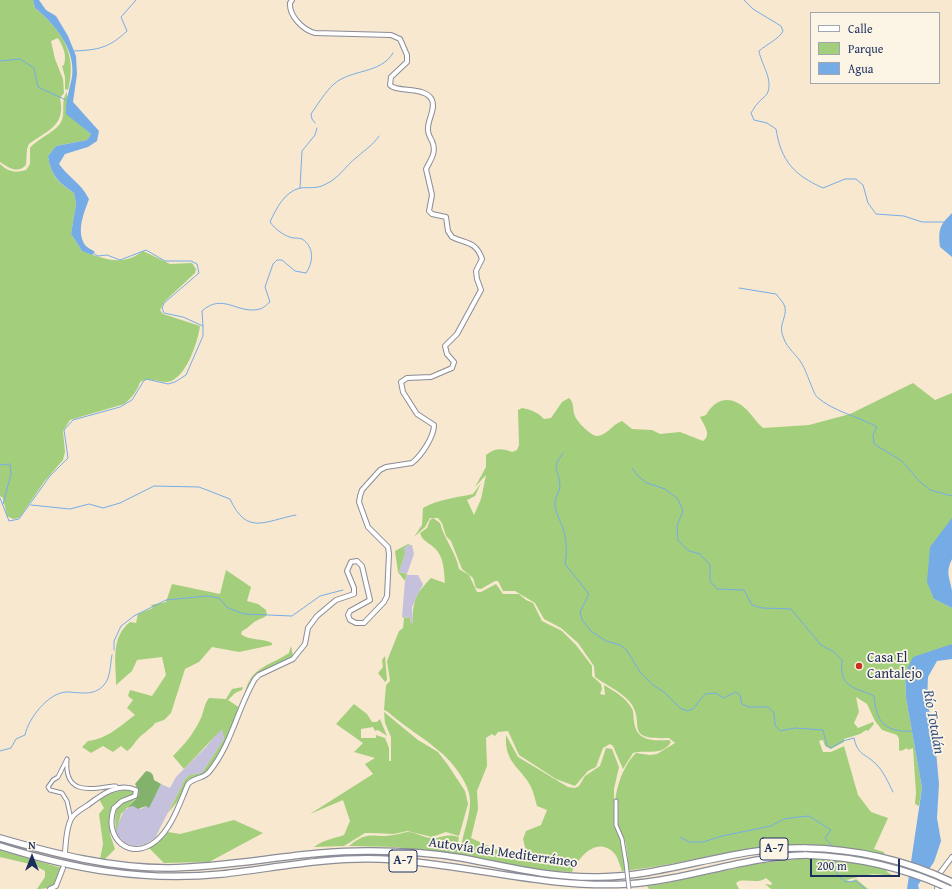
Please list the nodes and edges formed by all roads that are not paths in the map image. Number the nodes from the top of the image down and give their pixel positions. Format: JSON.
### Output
{"nodes":[{"id":1,"x":292,"y":0,"type":"edge"},
{"id":2,"x":117,"y":789,"type":"junction"},
{"id":3,"x":616,"y":800,"type":"dead end"},
{"id":4,"x":71,"y":819,"type":"junction"},
{"id":5,"x":0,"y":838,"type":"edge"},
{"id":6,"x":0,"y":846,"type":"edge"},
{"id":7,"x":65,"y":852,"type":"dead end"},
{"id":8,"x":952,"y":857,"type":"edge"},
{"id":9,"x":63,"y":868,"type":"dead end"},
{"id":10,"x":952,"y":882,"type":"edge"},
{"id":11,"x":50,"y":889,"type":"edge"},
{"id":12,"x":629,"y":889,"type":"edge"},
{"id":13,"x":937,"y":889,"type":"edge"},
{"id":14,"x":950,"y":889,"type":"edge"}],
"edges":[{"from":1,"to":2,"type":"main road"},
{"from":2,"to":4,"type":"main road"},
{"from":2,"to":4,"type":"street"},
{"from":3,"to":12,"type":"street","bridge":true},
{"from":4,"to":7,"type":"main road"},
{"from":5,"to":10,"type":"highway","name":"Autovía del Mediterráneo","number":"A-7","bridge":true},
{"from":6,"to":14,"type":"highway","name":"Autovía del Mediterráneo","number":"A-7","bridge":true},
{"from":8,"to":13,"type":"main road"},
{"from":9,"to":11,"type":"main road"}]}
